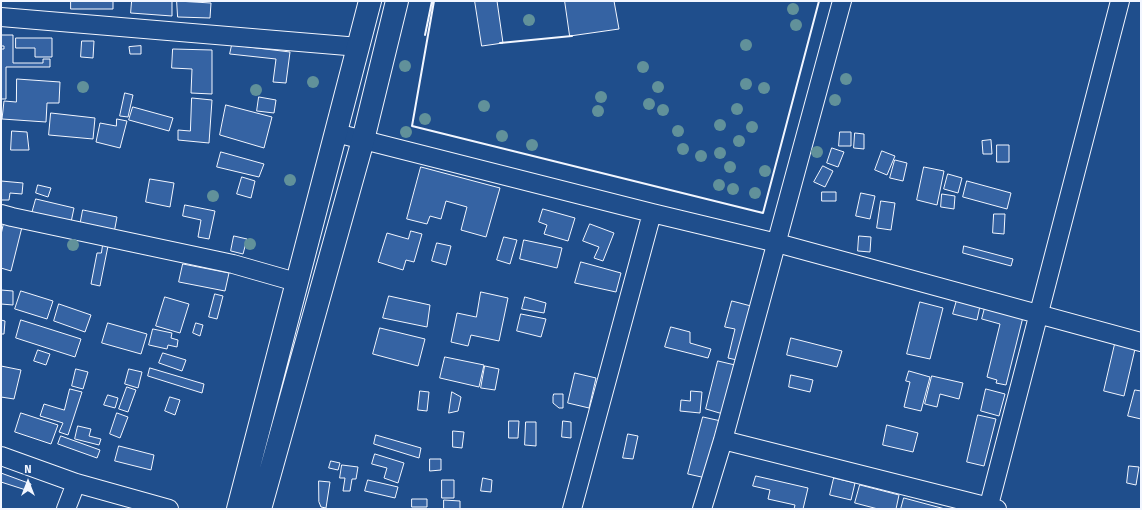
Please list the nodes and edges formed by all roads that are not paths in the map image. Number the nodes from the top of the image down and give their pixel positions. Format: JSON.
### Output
{"nodes":[{"id":1,"x":370,"y":1,"type":"edge"},
{"id":2,"x":397,"y":1,"type":"edge"},
{"id":3,"x":842,"y":1,"type":"edge"},
{"id":4,"x":1120,"y":1,"type":"edge"},
{"id":5,"x":1,"y":17,"type":"edge"},
{"id":6,"x":359,"y":47,"type":"junction"},
{"id":7,"x":336,"y":133,"type":"junction"},
{"id":8,"x":363,"y":140,"type":"junction"},
{"id":9,"x":652,"y":213,"type":"junction"},
{"id":10,"x":1,"y":214,"type":"edge"},
{"id":11,"x":777,"y":243,"type":"junction"},
{"id":12,"x":296,"y":282,"type":"junction"},
{"id":13,"x":1038,"y":315,"type":"junction"},
{"id":14,"x":1141,"y":342,"type":"edge"},
{"id":15,"x":723,"y":440,"type":"junction"},
{"id":16,"x":1,"y":456,"type":"edge"},
{"id":17,"x":76,"y":483,"type":"junction"},
{"id":18,"x":991,"y":508,"type":"edge"},
{"id":19,"x":66,"y":509,"type":"edge"},
{"id":20,"x":169,"y":509,"type":"edge"},
{"id":21,"x":238,"y":509,"type":"edge"},
{"id":22,"x":260,"y":509,"type":"edge"},
{"id":23,"x":572,"y":509,"type":"edge"},
{"id":24,"x":702,"y":509,"type":"edge"}],
"edges":[{"from":1,"to":6,"type":"street"},
{"from":2,"to":8,"type":"street"},
{"from":3,"to":11,"type":"street"},
{"from":4,"to":13,"type":"street"},
{"from":5,"to":6,"type":"street"},
{"from":6,"to":7,"type":"street"},
{"from":7,"to":8,"type":"street"},
{"from":7,"to":12,"type":"street"},
{"from":8,"to":9,"type":"street"},
{"from":8,"to":22,"type":"street"},
{"from":9,"to":11,"type":"street"},
{"from":9,"to":23,"type":"street"},
{"from":10,"to":12,"type":"street"},
{"from":11,"to":13,"type":"street"},
{"from":11,"to":15,"type":"street"},
{"from":12,"to":21,"type":"street"},
{"from":13,"to":14,"type":"street"},
{"from":13,"to":18,"type":"street"},
{"from":15,"to":18,"type":"street"},
{"from":15,"to":24,"type":"street"},
{"from":16,"to":17,"type":"street"},
{"from":17,"to":19,"type":"street"},
{"from":17,"to":20,"type":"street"}]}
